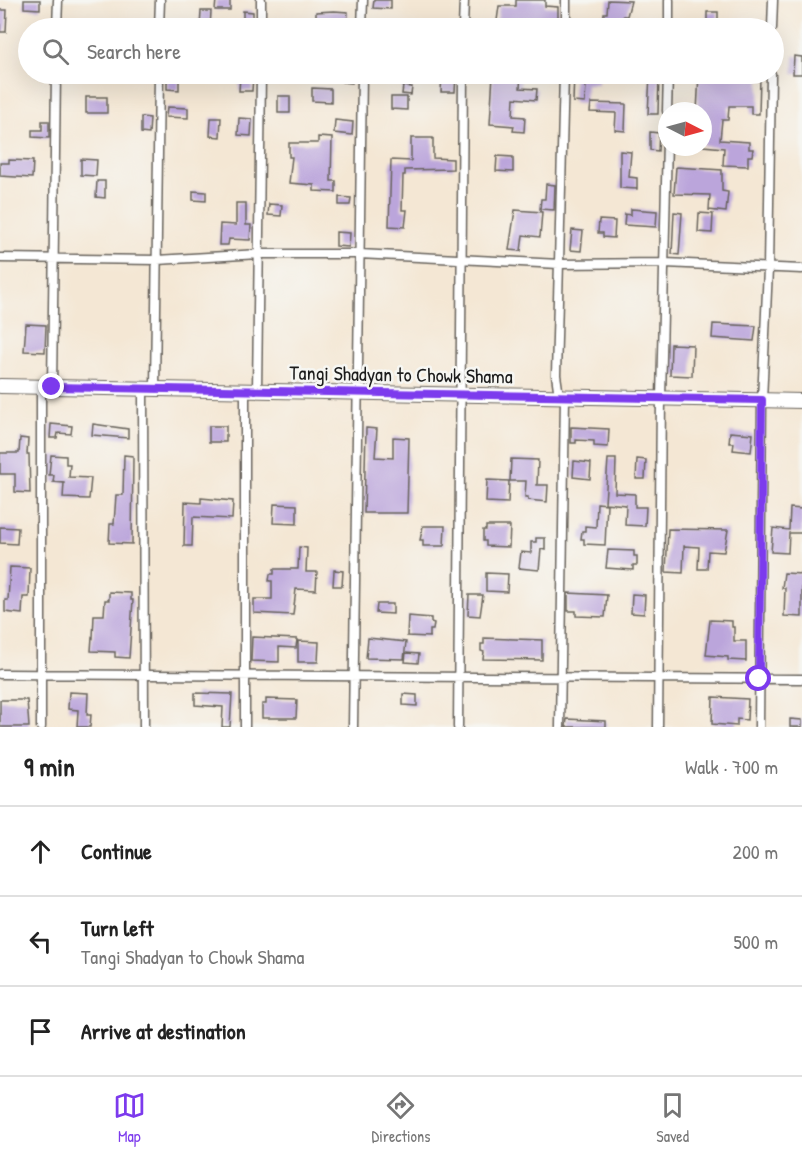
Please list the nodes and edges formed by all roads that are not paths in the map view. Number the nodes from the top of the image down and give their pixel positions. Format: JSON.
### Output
{"nodes":[{"id":1,"x":58,"y":0,"type":"edge"},
{"id":2,"x":160,"y":0,"type":"edge"},
{"id":3,"x":261,"y":0,"type":"edge"},
{"id":4,"x":363,"y":0,"type":"edge"},
{"id":5,"x":464,"y":0,"type":"edge"},
{"id":6,"x":566,"y":0,"type":"edge"},
{"id":7,"x":669,"y":0,"type":"edge"},
{"id":8,"x":773,"y":0,"type":"edge"},
{"id":9,"x":57,"y":18,"type":"edge"},
{"id":10,"x":159,"y":18,"type":"edge"},
{"id":11,"x":261,"y":18,"type":"edge"},
{"id":12,"x":363,"y":18,"type":"edge"},
{"id":13,"x":463,"y":18,"type":"edge"},
{"id":14,"x":566,"y":18,"type":"edge"},
{"id":15,"x":669,"y":18,"type":"edge"},
{"id":16,"x":772,"y":18,"type":"edge"},
{"id":17,"x":57,"y":84,"type":"edge"},
{"id":18,"x":159,"y":84,"type":"edge"},
{"id":19,"x":261,"y":84,"type":"edge"},
{"id":20,"x":362,"y":84,"type":"edge"},
{"id":21,"x":463,"y":84,"type":"edge"},
{"id":22,"x":564,"y":84,"type":"edge"},
{"id":23,"x":668,"y":84,"type":"edge"},
{"id":24,"x":771,"y":84,"type":"edge"},
{"id":25,"x":667,"y":102,"type":"edge"},
{"id":26,"x":667,"y":156,"type":"edge"},
{"id":27,"x":259,"y":254,"type":"junction"},
{"id":28,"x":359,"y":255,"type":"junction"},
{"id":29,"x":0,"y":258,"type":"edge"},
{"id":30,"x":54,"y":258,"type":"junction"},
{"id":31,"x":461,"y":258,"type":"junction"},
{"id":32,"x":157,"y":260,"type":"junction"},
{"id":33,"x":665,"y":263,"type":"junction"},
{"id":34,"x":559,"y":264,"type":"junction"},
{"id":35,"x":768,"y":269,"type":"junction"},
{"id":36,"x":802,"y":269,"type":"edge"},
{"id":37,"x":0,"y":386,"type":"edge"},
{"id":38,"x":46,"y":387,"type":"junction"},
{"id":39,"x":149,"y":389,"type":"junction"},
{"id":40,"x":251,"y":391,"type":"junction"},
{"id":41,"x":357,"y":393,"type":"junction"},
{"id":42,"x":462,"y":395,"type":"junction"},
{"id":43,"x":562,"y":396,"type":"junction"},
{"id":44,"x":661,"y":398,"type":"junction"},
{"id":45,"x":762,"y":400,"type":"junction"},
{"id":46,"x":802,"y":401,"type":"edge"},
{"id":47,"x":0,"y":674,"type":"edge"},
{"id":48,"x":41,"y":674,"type":"junction"},
{"id":49,"x":143,"y":675,"type":"junction"},
{"id":50,"x":245,"y":675,"type":"junction"},
{"id":51,"x":354,"y":676,"type":"junction"},
{"id":52,"x":459,"y":677,"type":"junction"},
{"id":53,"x":561,"y":678,"type":"junction"},
{"id":54,"x":658,"y":678,"type":"junction"},
{"id":55,"x":759,"y":679,"type":"junction"},
{"id":56,"x":802,"y":679,"type":"edge"},
{"id":57,"x":41,"y":727,"type":"edge"},
{"id":58,"x":144,"y":727,"type":"edge"},
{"id":59,"x":245,"y":727,"type":"edge"},
{"id":60,"x":353,"y":727,"type":"edge"},
{"id":61,"x":458,"y":727,"type":"edge"},
{"id":62,"x":560,"y":727,"type":"edge"},
{"id":63,"x":658,"y":727,"type":"edge"},
{"id":64,"x":759,"y":727,"type":"edge"}],
"edges":[{"from":1,"to":9,"type":"street"},
{"from":2,"to":10,"type":"street"},
{"from":3,"to":11,"type":"street"},
{"from":4,"to":12,"type":"street"},
{"from":5,"to":13,"type":"street"},
{"from":6,"to":14,"type":"street"},
{"from":7,"to":15,"type":"street"},
{"from":8,"to":16,"type":"street"},
{"from":17,"to":30,"type":"street"},
{"from":18,"to":32,"type":"street"},
{"from":19,"to":27,"type":"street"},
{"from":20,"to":28,"type":"street"},
{"from":21,"to":31,"type":"street"},
{"from":22,"to":34,"type":"street"},
{"from":23,"to":25,"type":"street"},
{"from":24,"to":35,"type":"street"},
{"from":26,"to":33,"type":"street"},
{"from":27,"to":28,"type":"street"},
{"from":27,"to":32,"type":"street"},
{"from":27,"to":40,"type":"street"},
{"from":28,"to":31,"type":"street"},
{"from":28,"to":41,"type":"street"},
{"from":29,"to":30,"type":"street"},
{"from":30,"to":32,"type":"street"},
{"from":30,"to":38,"type":"street"},
{"from":31,"to":34,"type":"street"},
{"from":31,"to":42,"type":"street"},
{"from":32,"to":39,"type":"street"},
{"from":33,"to":34,"type":"street"},
{"from":33,"to":35,"type":"street"},
{"from":33,"to":44,"type":"street"},
{"from":34,"to":43,"type":"street"},
{"from":35,"to":36,"type":"street"},
{"from":35,"to":45,"type":"street"},
{"from":37,"to":38,"type":"main road","name":"Tangi Shadyan to Chowk Shama"},
{"from":38,"to":39,"type":"main road","name":"Tangi Shadyan to Chowk Shama"},
{"from":38,"to":48,"type":"street"},
{"from":39,"to":40,"type":"main road","name":"Tangi Shadyan to Chowk Shama"},
{"from":39,"to":49,"type":"street"},
{"from":40,"to":41,"type":"main road","name":"Tangi Shadyan to Chowk Shama"},
{"from":40,"to":50,"type":"street"},
{"from":41,"to":42,"type":"main road","name":"Tangi Shadyan to Chowk Shama"},
{"from":41,"to":51,"type":"street"},
{"from":42,"to":43,"type":"main road","name":"Tangi Shadyan to Chowk Shama"},
{"from":42,"to":52,"type":"street"},
{"from":43,"to":44,"type":"main road","name":"Tangi Shadyan to Chowk Shama"},
{"from":43,"to":53,"type":"street"},
{"from":44,"to":45,"type":"main road","name":"Tangi Shadyan to Chowk Shama"},
{"from":44,"to":54,"type":"street"},
{"from":45,"to":46,"type":"main road","name":"Tangi Shadyan to Chowk Shama"},
{"from":45,"to":55,"type":"street"},
{"from":47,"to":48,"type":"street"},
{"from":48,"to":49,"type":"street"},
{"from":48,"to":57,"type":"street"},
{"from":49,"to":50,"type":"street"},
{"from":49,"to":58,"type":"street"},
{"from":50,"to":51,"type":"street"},
{"from":50,"to":59,"type":"street"},
{"from":51,"to":52,"type":"street"},
{"from":51,"to":60,"type":"street"},
{"from":52,"to":53,"type":"street"},
{"from":52,"to":61,"type":"street"},
{"from":53,"to":54,"type":"street"},
{"from":53,"to":62,"type":"street"},
{"from":54,"to":55,"type":"street"},
{"from":54,"to":63,"type":"street"},
{"from":55,"to":56,"type":"street"},
{"from":55,"to":64,"type":"street"}]}
